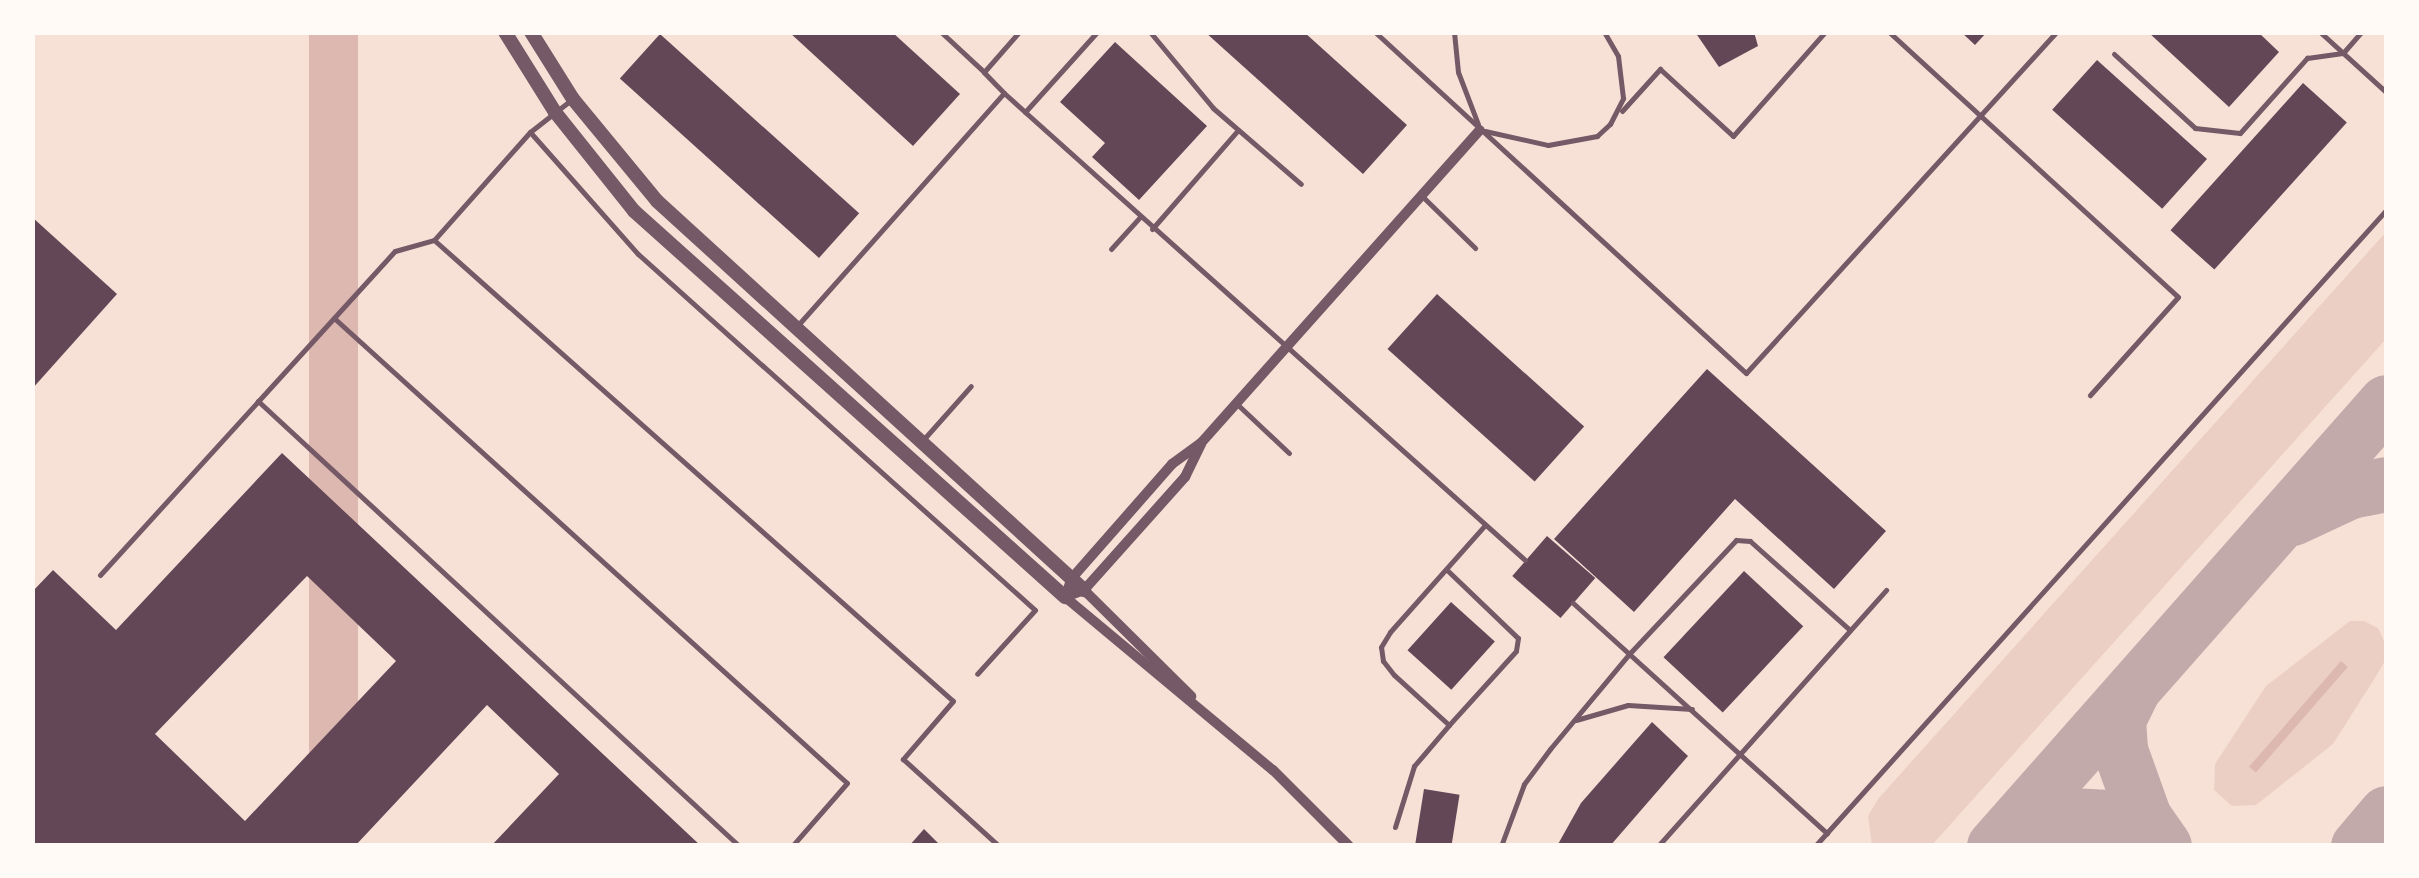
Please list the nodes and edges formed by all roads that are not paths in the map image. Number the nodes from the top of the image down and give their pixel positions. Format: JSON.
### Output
{"nodes":[{"id":1,"x":505,"y":32,"type":"edge"},
{"id":2,"x":531,"y":32,"type":"edge"},
{"id":3,"x":940,"y":32,"type":"edge"},
{"id":4,"x":1019,"y":32,"type":"edge"},
{"id":5,"x":1097,"y":32,"type":"edge"},
{"id":6,"x":1150,"y":32,"type":"edge"},
{"id":7,"x":1375,"y":32,"type":"edge"},
{"id":8,"x":1454,"y":32,"type":"edge"},
{"id":9,"x":1604,"y":32,"type":"edge"},
{"id":10,"x":1825,"y":32,"type":"edge"},
{"id":11,"x":1889,"y":32,"type":"edge"},
{"id":12,"x":2056,"y":32,"type":"edge"},
{"id":13,"x":2320,"y":32,"type":"edge"},
{"id":14,"x":2362,"y":32,"type":"edge"},
{"id":15,"x":2343,"y":53,"type":"junction"},
{"id":16,"x":2114,"y":54,"type":"dead end"},
{"id":17,"x":984,"y":72,"type":"junction"},
{"id":18,"x":2386,"y":92,"type":"edge"},
{"id":19,"x":1004,"y":93,"type":"junction"},
{"id":20,"x":572,"y":99,"type":"junction"},
{"id":21,"x":555,"y":112,"type":"junction"},
{"id":22,"x":1025,"y":112,"type":"junction"},
{"id":23,"x":1981,"y":116,"type":"junction"},
{"id":24,"x":1610,"y":124,"type":"junction"},
{"id":25,"x":1238,"y":130,"type":"junction"},
{"id":26,"x":1480,"y":130,"type":"junction"},
{"id":27,"x":530,"y":132,"type":"junction"},
{"id":28,"x":1301,"y":184,"type":"dead end"},
{"id":29,"x":1420,"y":195,"type":"junction"},
{"id":30,"x":2386,"y":210,"type":"edge"},
{"id":31,"x":1140,"y":217,"type":"junction"},
{"id":32,"x":1152,"y":229,"type":"junction"},
{"id":33,"x":434,"y":240,"type":"junction"},
{"id":34,"x":1474,"y":248,"type":"dead end"},
{"id":35,"x":1111,"y":249,"type":"dead end"},
{"id":36,"x":334,"y":318,"type":"junction"},
{"id":37,"x":795,"y":328,"type":"junction"},
{"id":38,"x":1284,"y":348,"type":"junction"},
{"id":39,"x":970,"y":386,"type":"dead end"},
{"id":40,"x":2090,"y":395,"type":"dead end"},
{"id":41,"x":258,"y":401,"type":"junction"},
{"id":42,"x":1236,"y":403,"type":"junction"},
{"id":43,"x":922,"y":442,"type":"junction"},
{"id":44,"x":1201,"y":443,"type":"junction"},
{"id":45,"x":1289,"y":453,"type":"dead end"},
{"id":46,"x":1486,"y":525,"type":"junction"},
{"id":47,"x":1525,"y":560,"type":"dead end"},
{"id":48,"x":1447,"y":570,"type":"junction"},
{"id":49,"x":100,"y":575,"type":"dead end"},
{"id":50,"x":1072,"y":578,"type":"junction"},
{"id":51,"x":1084,"y":590,"type":"junction"},
{"id":52,"x":1886,"y":590,"type":"dead end"},
{"id":53,"x":1064,"y":597,"type":"junction"},
{"id":54,"x":1573,"y":603,"type":"dead end"},
{"id":55,"x":1850,"y":630,"type":"junction"},
{"id":56,"x":1630,"y":653,"type":"junction"},
{"id":57,"x":977,"y":674,"type":"dead end"},
{"id":58,"x":1198,"y":704,"type":"junction"},
{"id":59,"x":1692,"y":709,"type":"junction"},
{"id":60,"x":1573,"y":721,"type":"junction"},
{"id":61,"x":1449,"y":725,"type":"junction"},
{"id":62,"x":1740,"y":753,"type":"junction"},
{"id":63,"x":1394,"y":828,"type":"dead end"},
{"id":64,"x":1826,"y":833,"type":"junction"},
{"id":65,"x":739,"y":846,"type":"edge"},
{"id":66,"x":792,"y":846,"type":"edge"},
{"id":67,"x":999,"y":846,"type":"edge"},
{"id":68,"x":1349,"y":846,"type":"edge"},
{"id":69,"x":1501,"y":846,"type":"edge"},
{"id":70,"x":1658,"y":846,"type":"edge"},
{"id":71,"x":1815,"y":846,"type":"edge"}],
"edges":[{"from":1,"to":21,"type":"street"},
{"from":2,"to":20,"type":"street"},
{"from":3,"to":17,"type":"lane"},
{"from":4,"to":17,"type":"lane"},
{"from":5,"to":22,"type":"lane"},
{"from":6,"to":25,"type":"lane"},
{"from":7,"to":26,"type":"lane"},
{"from":8,"to":26,"type":"lane"},
{"from":9,"to":24,"type":"lane"},
{"from":10,"to":24,"type":"lane"},
{"from":11,"to":23,"type":"lane"},
{"from":12,"to":23,"type":"lane"},
{"from":13,"to":15,"type":"lane"},
{"from":14,"to":15,"type":"lane"},
{"from":15,"to":16,"type":"lane"},
{"from":15,"to":18,"type":"lane"},
{"from":17,"to":19,"type":"lane"},
{"from":19,"to":22,"type":"lane"},
{"from":19,"to":37,"type":"lane"},
{"from":20,"to":21,"type":"lane"},
{"from":20,"to":37,"type":"street"},
{"from":21,"to":27,"type":"lane"},
{"from":21,"to":53,"type":"street"},
{"from":22,"to":31,"type":"lane"},
{"from":23,"to":26,"type":"lane"},
{"from":23,"to":40,"type":"lane"},
{"from":24,"to":26,"type":"lane"},
{"from":25,"to":28,"type":"lane"},
{"from":25,"to":32,"type":"lane"},
{"from":26,"to":29,"type":"street"},
{"from":27,"to":33,"type":"lane"},
{"from":27,"to":57,"type":"lane"},
{"from":29,"to":34,"type":"lane"},
{"from":29,"to":38,"type":"street"},
{"from":30,"to":64,"type":"lane"},
{"from":31,"to":32,"type":"lane"},
{"from":31,"to":35,"type":"lane"},
{"from":32,"to":38,"type":"lane"},
{"from":33,"to":36,"type":"lane"},
{"from":33,"to":67,"type":"lane"},
{"from":36,"to":41,"type":"lane"},
{"from":36,"to":66,"type":"lane"},
{"from":37,"to":43,"type":"street"},
{"from":38,"to":42,"type":"street"},
{"from":38,"to":46,"type":"lane"},
{"from":39,"to":43,"type":"lane"},
{"from":41,"to":49,"type":"lane"},
{"from":41,"to":65,"type":"lane"},
{"from":42,"to":44,"type":"street"},
{"from":42,"to":45,"type":"lane"},
{"from":43,"to":50,"type":"street"},
{"from":44,"to":50,"type":"street"},
{"from":44,"to":51,"type":"street"},
{"from":46,"to":47,"type":"lane"},
{"from":46,"to":48,"type":"lane"},
{"from":48,"to":61,"type":"lane"},
{"from":48,"to":61,"type":"lane"},
{"from":50,"to":51,"type":"street"},
{"from":50,"to":53,"type":"street"},
{"from":51,"to":53,"type":"street"},
{"from":51,"to":58,"type":"street"},
{"from":52,"to":55,"type":"lane"},
{"from":53,"to":58,"type":"street"},
{"from":54,"to":56,"type":"lane"},
{"from":55,"to":56,"type":"lane"},
{"from":55,"to":62,"type":"lane"},
{"from":56,"to":59,"type":"lane"},
{"from":56,"to":60,"type":"lane"},
{"from":58,"to":68,"type":"street"},
{"from":59,"to":60,"type":"lane"},
{"from":59,"to":62,"type":"lane"},
{"from":60,"to":69,"type":"lane"},
{"from":61,"to":63,"type":"lane"},
{"from":62,"to":64,"type":"lane"},
{"from":62,"to":70,"type":"lane"},
{"from":64,"to":71,"type":"lane"}]}
